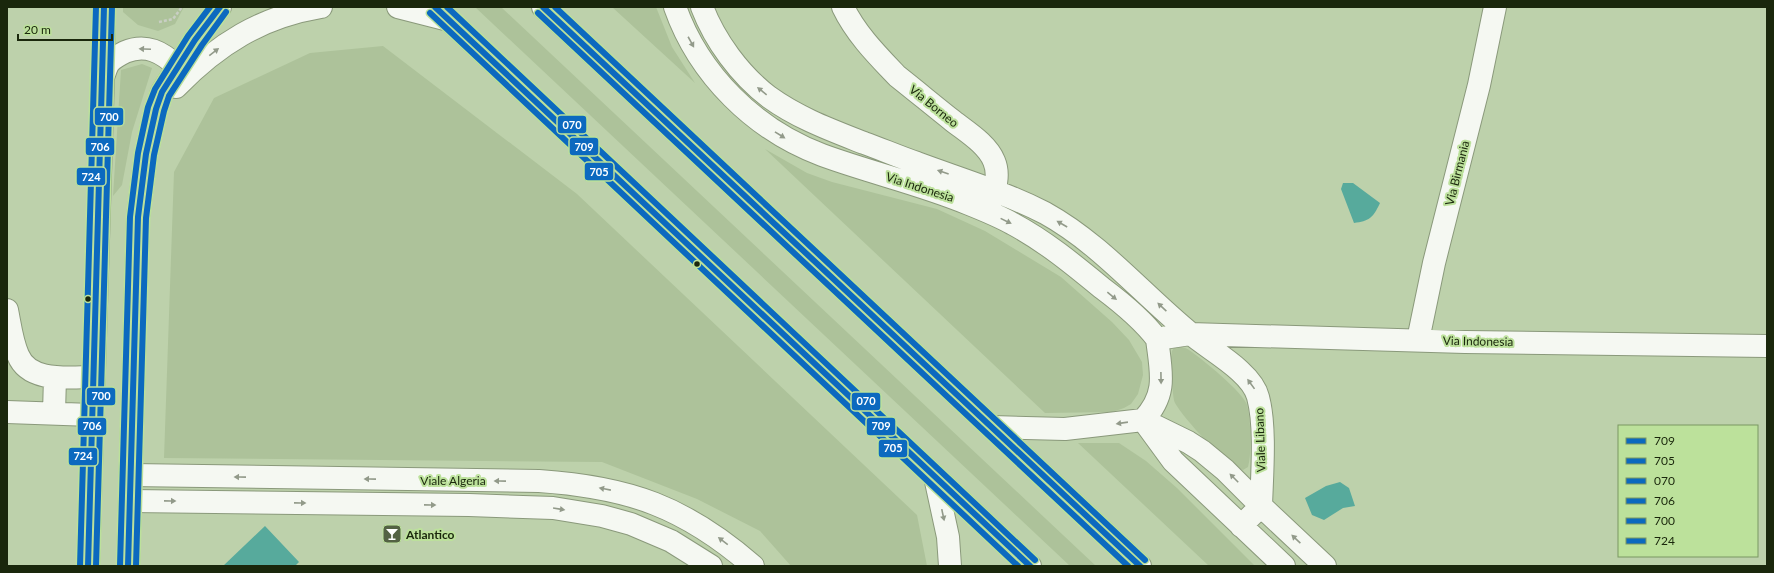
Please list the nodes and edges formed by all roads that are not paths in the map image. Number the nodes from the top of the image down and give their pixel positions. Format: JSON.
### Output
{"nodes":[{"id":1,"x":104,"y":7,"type":"edge"},
{"id":2,"x":220,"y":7,"type":"edge"},
{"id":3,"x":320,"y":7,"type":"edge"},
{"id":4,"x":398,"y":7,"type":"edge"},
{"id":5,"x":543,"y":7,"type":"edge"},
{"id":6,"x":675,"y":7,"type":"edge"},
{"id":7,"x":702,"y":7,"type":"edge"},
{"id":8,"x":843,"y":7,"type":"edge"},
{"id":9,"x":1495,"y":7,"type":"edge"},
{"id":10,"x":442,"y":13,"type":"edge"},
{"id":11,"x":178,"y":67,"type":"junction"},
{"id":12,"x":103,"y":77,"type":"junction"},
{"id":13,"x":156,"y":109,"type":"junction"},
{"id":14,"x":995,"y":191,"type":"junction"},
{"id":15,"x":987,"y":212,"type":"junction"},
{"id":16,"x":7,"y":310,"type":"edge"},
{"id":17,"x":1190,"y":334,"type":"junction"},
{"id":18,"x":1158,"y":339,"type":"junction"},
{"id":19,"x":1418,"y":340,"type":"junction"},
{"id":20,"x":11,"y":343,"type":"edge"},
{"id":21,"x":1767,"y":346,"type":"edge"},
{"id":22,"x":93,"y":377,"type":"junction"},
{"id":23,"x":55,"y":378,"type":"junction"},
{"id":24,"x":7,"y":412,"type":"edge"},
{"id":25,"x":54,"y":413,"type":"junction"},
{"id":26,"x":92,"y":415,"type":"junction"},
{"id":27,"x":1143,"y":420,"type":"junction"},
{"id":28,"x":992,"y":427,"type":"junction"},
{"id":29,"x":131,"y":475,"type":"junction"},
{"id":30,"x":935,"y":477,"type":"junction"},
{"id":31,"x":470,"y":481,"type":"junction"},
{"id":32,"x":131,"y":501,"type":"junction"},
{"id":33,"x":469,"y":505,"type":"junction"},
{"id":34,"x":1261,"y":506,"type":"junction"},
{"id":35,"x":1241,"y":526,"type":"junction"},
{"id":36,"x":88,"y":566,"type":"edge"},
{"id":37,"x":128,"y":566,"type":"edge"},
{"id":38,"x":711,"y":566,"type":"edge"},
{"id":39,"x":753,"y":566,"type":"edge"},
{"id":40,"x":950,"y":566,"type":"edge"},
{"id":41,"x":1030,"y":566,"type":"edge"},
{"id":42,"x":1140,"y":566,"type":"edge"},
{"id":43,"x":1284,"y":566,"type":"edge"},
{"id":44,"x":1325,"y":566,"type":"edge"}],
"edges":[{"from":1,"to":12,"type":"street"},
{"from":2,"to":11,"type":"street"},
{"from":13,"to":3,"type":"street","one_way":true},
{"from":4,"to":10,"type":"street"},
{"from":5,"to":28,"type":"street"},
{"from":6,"to":15,"type":"street","name":"Via Indonesia","one_way":true},
{"from":14,"to":7,"type":"street","name":"Via Indonesia","one_way":true},
{"from":8,"to":14,"type":"street","name":"Via Borneo"},
{"from":9,"to":19,"type":"street","name":"Via Birmania"},
{"from":10,"to":30,"type":"street"},
{"from":11,"to":12,"type":"street","one_way":true},
{"from":11,"to":13,"type":"street"},
{"from":12,"to":22,"type":"street"},
{"from":13,"to":29,"type":"street"},
{"from":14,"to":15,"type":"street","name":"Via Borneo"},
{"from":17,"to":14,"type":"street","name":"Via Indonesia","one_way":true},
{"from":15,"to":18,"type":"street","name":"Via Indonesia","one_way":true},
{"from":16,"to":20,"type":"street"},
{"from":17,"to":18,"type":"street","name":"Via Indonesia"},
{"from":17,"to":19,"type":"street","name":"Via Indonesia"},
{"from":34,"to":17,"type":"street","name":"Viale Libano","one_way":true},
{"from":18,"to":27,"type":"street","one_way":true},
{"from":19,"to":21,"type":"street","name":"Via Indonesia"},
{"from":20,"to":23,"type":"street"},
{"from":22,"to":23,"type":"street"},
{"from":22,"to":26,"type":"street"},
{"from":23,"to":25,"type":"street"},
{"from":24,"to":25,"type":"street"},
{"from":25,"to":26,"type":"street"},
{"from":26,"to":36,"type":"street"},
{"from":27,"to":28,"type":"street","one_way":true},
{"from":34,"to":27,"type":"street","one_way":true},
{"from":27,"to":35,"type":"street"},
{"from":28,"to":42,"type":"street"},
{"from":31,"to":29,"type":"street","name":"Viale Algeria","one_way":true},
{"from":29,"to":32,"type":"street"},
{"from":30,"to":40,"type":"street","one_way":true},
{"from":30,"to":41,"type":"street"},
{"from":31,"to":33,"type":"street"},
{"from":39,"to":31,"type":"street","name":"Viale Algeria","one_way":true},
{"from":32,"to":33,"type":"street","name":"Viale Algeria","one_way":true},
{"from":32,"to":37,"type":"street"},
{"from":33,"to":38,"type":"street","name":"Viale Algeria","one_way":true},
{"from":34,"to":35,"type":"street"},
{"from":44,"to":34,"type":"street","one_way":true},
{"from":35,"to":43,"type":"street"}]}
